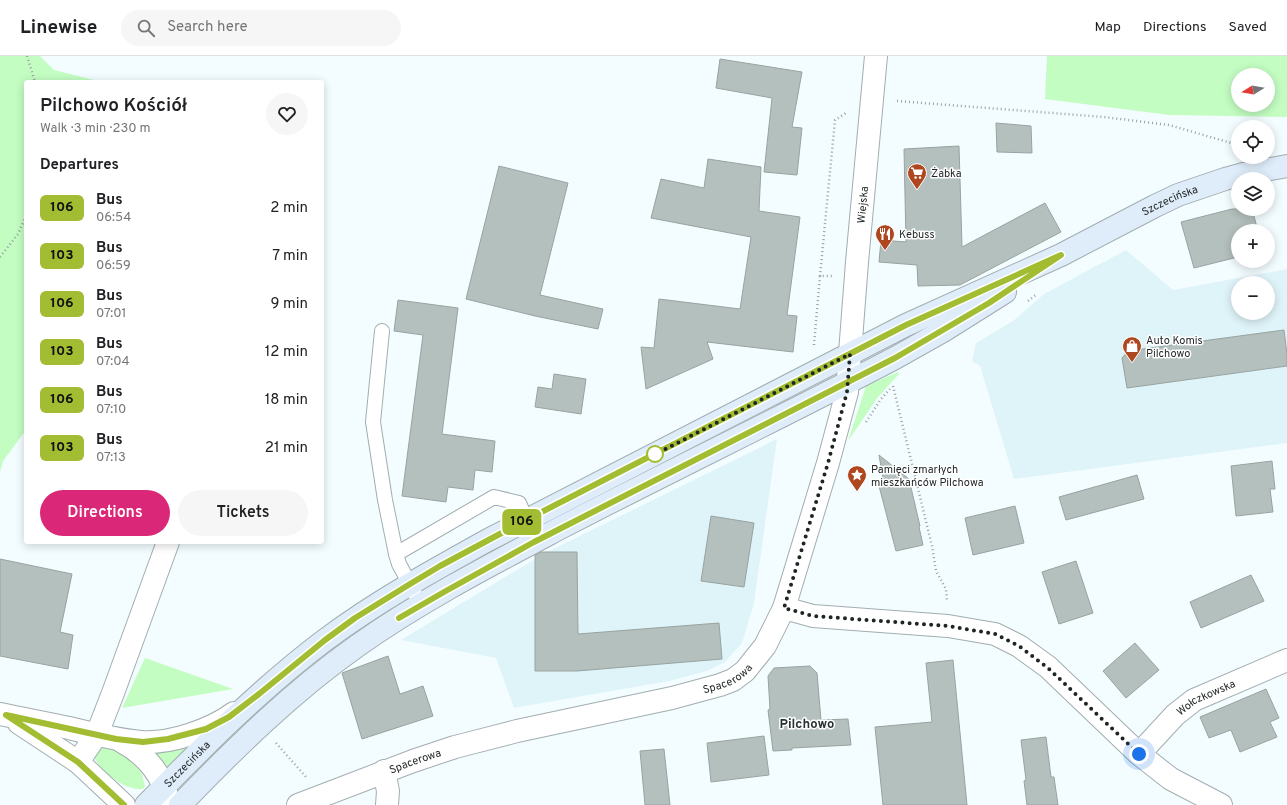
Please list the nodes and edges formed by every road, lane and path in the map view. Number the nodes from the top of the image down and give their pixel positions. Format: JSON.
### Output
{"nodes":[{"id":1,"x":27,"y":56,"type":"edge"},
{"id":2,"x":876,"y":56,"type":"edge"},
{"id":3,"x":34,"y":80,"type":"edge"},
{"id":4,"x":871,"y":99,"type":"junction"},
{"id":5,"x":846,"y":112,"type":"dead end"},
{"id":6,"x":1231,"y":143,"type":"edge"},
{"id":7,"x":1287,"y":166,"type":"edge"},
{"id":8,"x":24,"y":220,"type":"edge"},
{"id":9,"x":1061,"y":255,"type":"junction"},
{"id":10,"x":0,"y":257,"type":"edge"},
{"id":11,"x":820,"y":276,"type":"junction"},
{"id":12,"x":835,"y":276,"type":"dead end"},
{"id":13,"x":382,"y":331,"type":"dead end"},
{"id":14,"x":814,"y":346,"type":"dead end"},
{"id":15,"x":850,"y":354,"type":"junction"},
{"id":16,"x":849,"y":382,"type":"junction"},
{"id":17,"x":893,"y":386,"type":"dead end"},
{"id":18,"x":524,"y":521,"type":"junction"},
{"id":19,"x":534,"y":542,"type":"junction"},
{"id":20,"x":167,"y":544,"type":"edge"},
{"id":21,"x":396,"y":554,"type":"junction"},
{"id":22,"x":410,"y":584,"type":"junction"},
{"id":23,"x":421,"y":605,"type":"junction"},
{"id":24,"x":784,"y":608,"type":"junction"},
{"id":25,"x":948,"y":626,"type":"junction"},
{"id":26,"x":1287,"y":660,"type":"edge"},
{"id":27,"x":259,"y":694,"type":"junction"},
{"id":28,"x":3,"y":715,"type":"edge"},
{"id":29,"x":106,"y":737,"type":"junction"},
{"id":30,"x":274,"y":741,"type":"dead end"},
{"id":31,"x":1139,"y":754,"type":"junction"},
{"id":32,"x":78,"y":762,"type":"junction"},
{"id":33,"x":384,"y":771,"type":"junction"},
{"id":34,"x":167,"y":796,"type":"edge"},
{"id":35,"x":322,"y":796,"type":"junction"},
{"id":36,"x":124,"y":805,"type":"edge"},
{"id":37,"x":146,"y":805,"type":"edge"},
{"id":38,"x":180,"y":805,"type":"edge"},
{"id":39,"x":298,"y":805,"type":"edge"},
{"id":40,"x":388,"y":805,"type":"edge"},
{"id":41,"x":1221,"y":805,"type":"edge"}],
"edges":[{"from":1,"to":3,"type":"path"},
{"from":2,"to":4,"type":"street","name":"Wiejska"},
{"from":4,"to":6,"type":"path"},
{"from":4,"to":15,"type":"street","name":"Wiejska"},
{"from":5,"to":11,"type":"path"},
{"from":7,"to":9,"type":"main road","name":"Szczecińska"},
{"from":8,"to":10,"type":"path"},
{"from":9,"to":15,"type":"main road","name":"Szczecińska"},
{"from":9,"to":16,"type":"main road","name":"Szczecińska"},
{"from":11,"to":12,"type":"path"},
{"from":11,"to":14,"type":"path"},
{"from":13,"to":21,"type":"lane"},
{"from":15,"to":16,"type":"street","name":"Spacerowa"},
{"from":15,"to":18,"type":"main road","name":"Szczecińska"},
{"from":16,"to":19,"type":"main road","name":"Szczecińska"},
{"from":16,"to":24,"type":"street","name":"Spacerowa"},
{"from":17,"to":25,"type":"path"},
{"from":18,"to":19,"type":"lane"},
{"from":18,"to":21,"type":"lane"},
{"from":18,"to":22,"type":"main road","name":"Szczecińska"},
{"from":19,"to":23,"type":"main road","name":"Szczecińska"},
{"from":20,"to":29,"type":"street"},
{"from":21,"to":22,"type":"lane"},
{"from":22,"to":23,"type":"lane"},
{"from":22,"to":27,"type":"main road","name":"Szczecińska"},
{"from":23,"to":38,"type":"main road","name":"Szczecińska"},
{"from":24,"to":25,"type":"street"},
{"from":24,"to":33,"type":"street","name":"Spacerowa"},
{"from":25,"to":31,"type":"street"},
{"from":26,"to":31,"type":"street","name":"Wołczkowska"},
{"from":27,"to":29,"type":"street"},
{"from":27,"to":34,"type":"main road","name":"Szczecińska"},
{"from":28,"to":29,"type":"street"},
{"from":28,"to":32,"type":"street"},
{"from":29,"to":32,"type":"street"},
{"from":29,"to":34,"type":"street"},
{"from":30,"to":35,"type":"path"},
{"from":31,"to":41,"type":"street"},
{"from":32,"to":36,"type":"street"},
{"from":33,"to":35,"type":"street","name":"Spacerowa"},
{"from":33,"to":40,"type":"street","name":"Spacerowa"},
{"from":34,"to":37,"type":"main road","name":"Szczecińska"},
{"from":35,"to":39,"type":"street","name":"Spacerowa"}]}
